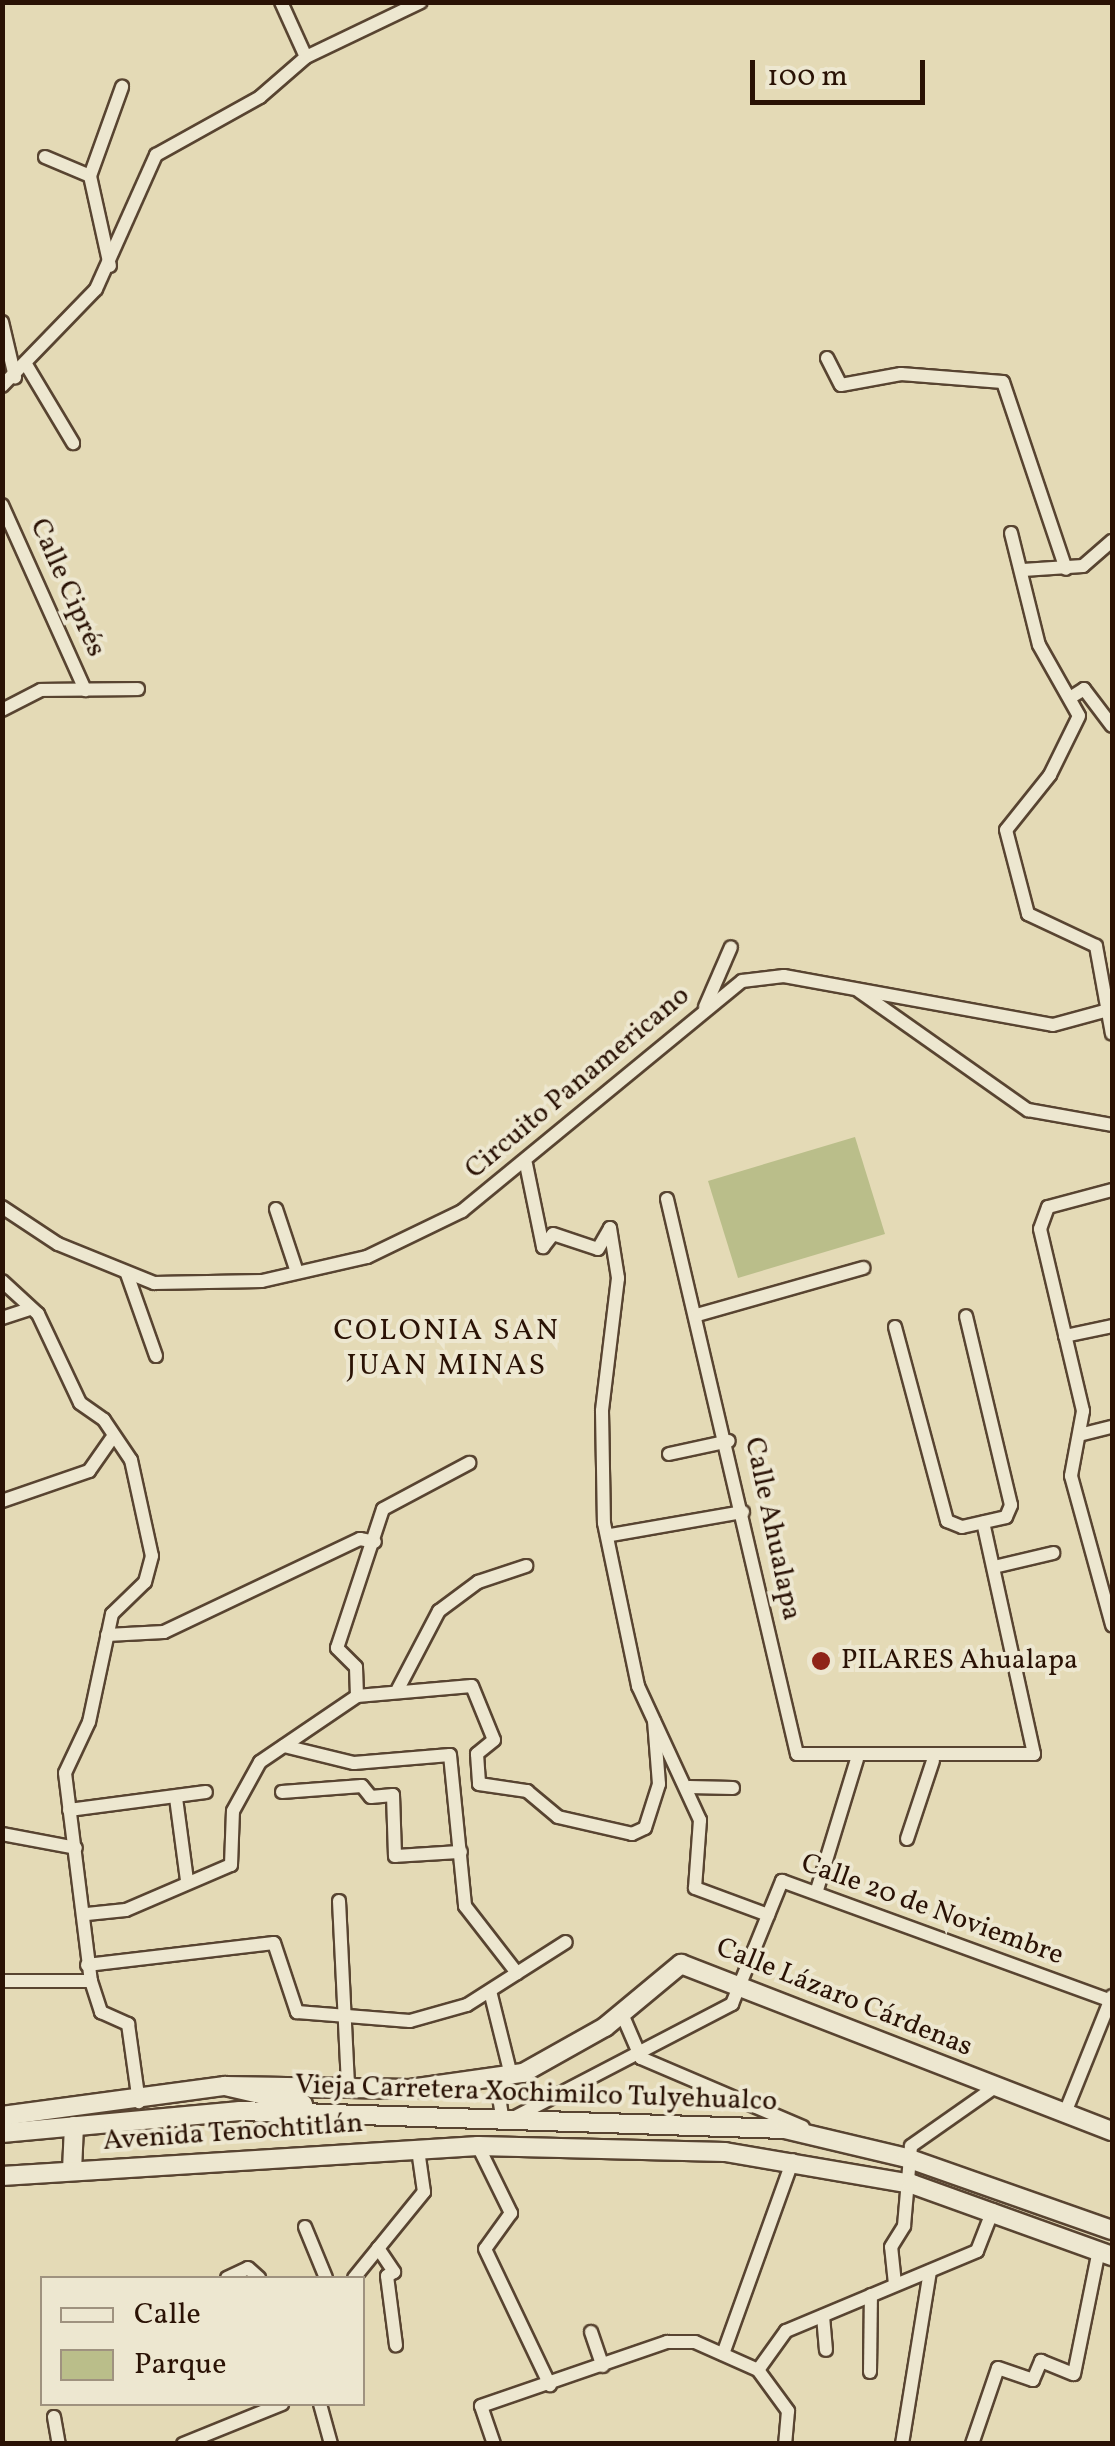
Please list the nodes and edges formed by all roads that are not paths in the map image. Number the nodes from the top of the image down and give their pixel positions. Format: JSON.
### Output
{"nodes":[{"id":1,"x":281,"y":2,"type":"edge"},
{"id":2,"x":421,"y":2,"type":"edge"},
{"id":3,"x":306,"y":57,"type":"junction"},
{"id":4,"x":122,"y":87,"type":"dead end"},
{"id":5,"x":45,"y":157,"type":"dead end"},
{"id":6,"x":90,"y":176,"type":"junction"},
{"id":7,"x":110,"y":266,"type":"junction"},
{"id":8,"x":2,"y":322,"type":"edge"},
{"id":9,"x":827,"y":358,"type":"dead end"},
{"id":10,"x":27,"y":366,"type":"junction"},
{"id":11,"x":15,"y":377,"type":"junction"},
{"id":12,"x":2,"y":386,"type":"edge"},
{"id":13,"x":73,"y":443,"type":"dead end"},
{"id":14,"x":2,"y":505,"type":"edge"},
{"id":15,"x":1011,"y":533,"type":"dead end"},
{"id":16,"x":1112,"y":541,"type":"edge"},
{"id":17,"x":1066,"y":569,"type":"junction"},
{"id":18,"x":1022,"y":570,"type":"junction"},
{"id":19,"x":138,"y":689,"type":"dead end"},
{"id":20,"x":85,"y":690,"type":"junction"},
{"id":21,"x":1073,"y":696,"type":"junction"},
{"id":22,"x":2,"y":710,"type":"edge"},
{"id":23,"x":1112,"y":726,"type":"edge"},
{"id":24,"x":731,"y":946,"type":"dead end"},
{"id":25,"x":855,"y":989,"type":"junction"},
{"id":26,"x":704,"y":1009,"type":"junction"},
{"id":27,"x":1108,"y":1011,"type":"edge"},
{"id":28,"x":1112,"y":1034,"type":"edge"},
{"id":29,"x":1112,"y":1124,"type":"edge"},
{"id":30,"x":526,"y":1164,"type":"junction"},
{"id":31,"x":1112,"y":1190,"type":"edge"},
{"id":32,"x":668,"y":1199,"type":"dead end"},
{"id":33,"x":2,"y":1207,"type":"edge"},
{"id":34,"x":276,"y":1209,"type":"dead end"},
{"id":35,"x":863,"y":1268,"type":"dead end"},
{"id":36,"x":298,"y":1272,"type":"junction"},
{"id":37,"x":128,"y":1274,"type":"junction"},
{"id":38,"x":2,"y":1280,"type":"edge"},
{"id":39,"x":30,"y":1309,"type":"junction"},
{"id":40,"x":697,"y":1315,"type":"junction"},
{"id":41,"x":966,"y":1316,"type":"dead end"},
{"id":42,"x":2,"y":1318,"type":"edge"},
{"id":43,"x":1112,"y":1326,"type":"edge"},
{"id":44,"x":895,"y":1327,"type":"dead end"},
{"id":45,"x":1065,"y":1336,"type":"junction"},
{"id":46,"x":156,"y":1356,"type":"dead end"},
{"id":47,"x":1112,"y":1427,"type":"edge"},
{"id":48,"x":1079,"y":1434,"type":"junction"},
{"id":49,"x":111,"y":1439,"type":"junction"},
{"id":50,"x":729,"y":1441,"type":"junction"},
{"id":51,"x":669,"y":1454,"type":"dead end"},
{"id":52,"x":469,"y":1463,"type":"dead end"},
{"id":53,"x":2,"y":1501,"type":"edge"},
{"id":54,"x":743,"y":1512,"type":"junction"},
{"id":55,"x":982,"y":1523,"type":"junction"},
{"id":56,"x":611,"y":1535,"type":"junction"},
{"id":57,"x":375,"y":1542,"type":"junction"},
{"id":58,"x":1052,"y":1553,"type":"dead end"},
{"id":59,"x":526,"y":1566,"type":"dead end"},
{"id":60,"x":994,"y":1566,"type":"junction"},
{"id":61,"x":1112,"y":1625,"type":"edge"},
{"id":62,"x":107,"y":1635,"type":"junction"},
{"id":63,"x":398,"y":1689,"type":"junction"},
{"id":64,"x":357,"y":1696,"type":"junction"},
{"id":65,"x":654,"y":1718,"type":"junction"},
{"id":66,"x":284,"y":1746,"type":"junction"},
{"id":67,"x":858,"y":1759,"type":"junction"},
{"id":68,"x":933,"y":1761,"type":"junction"},
{"id":69,"x":458,"y":1782,"type":"junction"},
{"id":70,"x":479,"y":1784,"type":"junction"},
{"id":71,"x":689,"y":1788,"type":"junction"},
{"id":72,"x":732,"y":1788,"type":"dead end"},
{"id":73,"x":206,"y":1792,"type":"dead end"},
{"id":74,"x":282,"y":1792,"type":"dead end"},
{"id":75,"x":176,"y":1798,"type":"junction"},
{"id":76,"x":68,"y":1810,"type":"junction"},
{"id":77,"x":2,"y":1834,"type":"edge"},
{"id":78,"x":907,"y":1839,"type":"dead end"},
{"id":79,"x":76,"y":1848,"type":"junction"},
{"id":80,"x":461,"y":1852,"type":"junction"},
{"id":81,"x":186,"y":1880,"type":"junction"},
{"id":82,"x":817,"y":1890,"type":"junction"},
{"id":83,"x":339,"y":1902,"type":"dead end"},
{"id":84,"x":87,"y":1914,"type":"junction"},
{"id":85,"x":768,"y":1916,"type":"junction"},
{"id":86,"x":566,"y":1942,"type":"dead end"},
{"id":87,"x":88,"y":1965,"type":"junction"},
{"id":88,"x":517,"y":1974,"type":"junction"},
{"id":89,"x":2,"y":1981,"type":"edge"},
{"id":90,"x":91,"y":1981,"type":"junction"},
{"id":91,"x":740,"y":1983,"type":"junction"},
{"id":92,"x":490,"y":1991,"type":"junction"},
{"id":93,"x":1112,"y":1999,"type":"edge"},
{"id":94,"x":622,"y":2014,"type":"junction"},
{"id":95,"x":339,"y":2018,"type":"junction"},
{"id":96,"x":641,"y":2058,"type":"junction"},
{"id":97,"x":503,"y":2076,"type":"junction"},
{"id":98,"x":348,"y":2084,"type":"junction"},
{"id":99,"x":225,"y":2086,"type":"junction"},
{"id":100,"x":995,"y":2087,"type":"junction"},
{"id":101,"x":139,"y":2102,"type":"junction"},
{"id":102,"x":1065,"y":2113,"type":"junction"},
{"id":103,"x":343,"y":2114,"type":"junction"},
{"id":104,"x":2,"y":2116,"type":"edge"},
{"id":105,"x":509,"y":2117,"type":"junction"},
{"id":106,"x":74,"y":2126,"type":"junction"},
{"id":107,"x":1112,"y":2131,"type":"edge"},
{"id":108,"x":2,"y":2133,"type":"edge"},
{"id":109,"x":837,"y":2142,"type":"junction"},
{"id":110,"x":478,"y":2146,"type":"junction"},
{"id":111,"x":418,"y":2150,"type":"junction"},
{"id":112,"x":908,"y":2158,"type":"junction"},
{"id":113,"x":793,"y":2160,"type":"junction"},
{"id":114,"x":838,"y":2168,"type":"junction"},
{"id":115,"x":72,"y":2172,"type":"junction"},
{"id":116,"x":2,"y":2176,"type":"edge"},
{"id":117,"x":912,"y":2184,"type":"junction"},
{"id":118,"x":993,"y":2210,"type":"junction"},
{"id":119,"x":304,"y":2227,"type":"dead end"},
{"id":120,"x":1112,"y":2230,"type":"edge"},
{"id":121,"x":378,"y":2248,"type":"junction"},
{"id":122,"x":1106,"y":2253,"type":"edge"},
{"id":123,"x":930,"y":2271,"type":"junction"},
{"id":124,"x":231,"y":2276,"type":"edge"},
{"id":125,"x":257,"y":2276,"type":"edge"},
{"id":126,"x":325,"y":2276,"type":"edge"},
{"id":127,"x":356,"y":2276,"type":"edge"},
{"id":128,"x":895,"y":2284,"type":"junction"},
{"id":129,"x":870,"y":2295,"type":"junction"},
{"id":130,"x":823,"y":2316,"type":"junction"},
{"id":131,"x":592,"y":2332,"type":"dead end"},
{"id":132,"x":396,"y":2345,"type":"dead end"},
{"id":133,"x":826,"y":2350,"type":"dead end"},
{"id":134,"x":723,"y":2354,"type":"junction"},
{"id":135,"x":603,"y":2366,"type":"junction"},
{"id":136,"x":758,"y":2370,"type":"junction"},
{"id":137,"x":870,"y":2372,"type":"dead end"},
{"id":138,"x":550,"y":2385,"type":"junction"},
{"id":139,"x":277,"y":2406,"type":"edge"},
{"id":140,"x":321,"y":2406,"type":"edge"},
{"id":141,"x":54,"y":2418,"type":"dead end"},
{"id":142,"x":59,"y":2444,"type":"edge"},
{"id":143,"x":183,"y":2444,"type":"edge"},
{"id":144,"x":331,"y":2444,"type":"edge"},
{"id":145,"x":494,"y":2444,"type":"edge"},
{"id":146,"x":785,"y":2444,"type":"edge"},
{"id":147,"x":902,"y":2444,"type":"edge"},
{"id":148,"x":972,"y":2444,"type":"edge"}],
"edges":[{"from":1,"to":3,"type":"street"},
{"from":2,"to":3,"type":"street"},
{"from":3,"to":7,"type":"street"},
{"from":4,"to":6,"type":"street"},
{"from":5,"to":6,"type":"street"},
{"from":6,"to":7,"type":"street"},
{"from":7,"to":10,"type":"street"},
{"from":8,"to":11,"type":"street"},
{"from":9,"to":17,"type":"street"},
{"from":10,"to":11,"type":"street"},
{"from":10,"to":13,"type":"street"},
{"from":11,"to":12,"type":"street"},
{"from":14,"to":20,"type":"street","name":"Calle Ciprés"},
{"from":15,"to":18,"type":"street"},
{"from":16,"to":17,"type":"street"},
{"from":17,"to":18,"type":"street"},
{"from":18,"to":21,"type":"street"},
{"from":19,"to":20,"type":"street"},
{"from":20,"to":22,"type":"street"},
{"from":21,"to":23,"type":"street"},
{"from":21,"to":27,"type":"street"},
{"from":24,"to":26,"type":"street"},
{"from":25,"to":26,"type":"street","name":"Circuito Panamericano"},
{"from":25,"to":27,"type":"street"},
{"from":25,"to":29,"type":"street","name":"Circuito Panamericano"},
{"from":26,"to":30,"type":"street","name":"Circuito Panamericano"},
{"from":27,"to":28,"type":"street"},
{"from":30,"to":36,"type":"street","name":"Circuito Panamericano"},
{"from":30,"to":56,"type":"street"},
{"from":31,"to":45,"type":"street"},
{"from":32,"to":40,"type":"street","name":"Calle Ahualapa"},
{"from":33,"to":37,"type":"street","name":"Circuito Panamericano"},
{"from":34,"to":36,"type":"street"},
{"from":35,"to":40,"type":"street"},
{"from":36,"to":37,"type":"street","name":"Circuito Panamericano"},
{"from":37,"to":46,"type":"street"},
{"from":38,"to":39,"type":"street"},
{"from":39,"to":42,"type":"street"},
{"from":39,"to":49,"type":"street"},
{"from":40,"to":50,"type":"street","name":"Calle Ahualapa"},
{"from":41,"to":55,"type":"street"},
{"from":43,"to":45,"type":"street"},
{"from":44,"to":55,"type":"street"},
{"from":45,"to":48,"type":"street"},
{"from":47,"to":48,"type":"street"},
{"from":48,"to":61,"type":"street"},
{"from":49,"to":53,"type":"street"},
{"from":49,"to":62,"type":"street"},
{"from":50,"to":51,"type":"street"},
{"from":50,"to":54,"type":"street","name":"Calle Ahualapa"},
{"from":52,"to":57,"type":"street"},
{"from":54,"to":56,"type":"street"},
{"from":54,"to":67,"type":"street","name":"Calle Ahualapa"},
{"from":55,"to":60,"type":"street"},
{"from":56,"to":65,"type":"street"},
{"from":57,"to":62,"type":"street"},
{"from":57,"to":64,"type":"street"},
{"from":58,"to":60,"type":"street"},
{"from":59,"to":63,"type":"street"},
{"from":60,"to":68,"type":"street","name":"Calle Ahualapa"},
{"from":62,"to":76,"type":"street"},
{"from":63,"to":64,"type":"street"},
{"from":63,"to":70,"type":"street"},
{"from":64,"to":66,"type":"street"},
{"from":65,"to":70,"type":"street"},
{"from":65,"to":71,"type":"street"},
{"from":66,"to":69,"type":"street"},
{"from":66,"to":81,"type":"street"},
{"from":67,"to":68,"type":"street","name":"Calle Ahualapa"},
{"from":67,"to":82,"type":"street"},
{"from":68,"to":78,"type":"street"},
{"from":69,"to":70,"type":"street"},
{"from":69,"to":80,"type":"street"},
{"from":71,"to":72,"type":"street"},
{"from":71,"to":85,"type":"street"},
{"from":73,"to":75,"type":"street"},
{"from":74,"to":80,"type":"street"},
{"from":75,"to":76,"type":"street"},
{"from":75,"to":81,"type":"street"},
{"from":76,"to":79,"type":"street"},
{"from":77,"to":79,"type":"street"},
{"from":79,"to":84,"type":"street"},
{"from":80,"to":88,"type":"street"},
{"from":81,"to":84,"type":"street"},
{"from":82,"to":85,"type":"street","name":"Calle 20 de Noviembre"},
{"from":82,"to":93,"type":"street","name":"Calle 20 de Noviembre"},
{"from":83,"to":95,"type":"street"},
{"from":84,"to":87,"type":"street"},
{"from":85,"to":91,"type":"street","name":"Calle 20 de Noviembre"},
{"from":86,"to":88,"type":"street"},
{"from":87,"to":90,"type":"street"},
{"from":87,"to":95,"type":"street"},
{"from":88,"to":92,"type":"street"},
{"from":89,"to":90,"type":"street"},
{"from":90,"to":101,"type":"street"},
{"from":91,"to":94,"type":"main road","name":"Calle Lázaro Cárdenas"},
{"from":91,"to":96,"type":"street","name":"Calle 20 de Noviembre"},
{"from":91,"to":100,"type":"main road","name":"Calle Lázaro Cárdenas"},
{"from":92,"to":95,"type":"street"},
{"from":92,"to":97,"type":"street"},
{"from":93,"to":102,"type":"street"},
{"from":94,"to":96,"type":"street"},
{"from":94,"to":97,"type":"main road","name":"Calle Lázaro Cárdenas"},
{"from":95,"to":98,"type":"street"},
{"from":96,"to":105,"type":"street","name":"Calle 20 de Noviembre"},
{"from":96,"to":109,"type":"street"},
{"from":97,"to":98,"type":"main road","name":"Calle Lázaro Cárdenas"},
{"from":97,"to":105,"type":"street"},
{"from":98,"to":99,"type":"main road","name":"Calle Lázaro Cárdenas"},
{"from":99,"to":101,"type":"main road"},
{"from":99,"to":103,"type":"main road"},
{"from":100,"to":102,"type":"main road","name":"Calle Lázaro Cárdenas"},
{"from":100,"to":112,"type":"street"},
{"from":101,"to":104,"type":"main road"},
{"from":102,"to":107,"type":"main road","name":"Calle Lázaro Cárdenas"},
{"from":103,"to":105,"type":"main road","name":"Vieja Carretera Xochimilco Tulyehualco"},
{"from":103,"to":106,"type":"main road","name":"Vieja Carretera Xochimilco Tulyehualco"},
{"from":105,"to":109,"type":"main road","name":"Vieja Carretera Xochimilco Tulyehualco"},
{"from":106,"to":108,"type":"main road","name":"Vieja Carretera Xochimilco Tulyehualco"},
{"from":106,"to":115,"type":"main road"},
{"from":109,"to":112,"type":"main road","name":"Vieja Carretera Xochimilco Tulyehualco"},
{"from":109,"to":114,"type":"main road"},
{"from":110,"to":111,"type":"main road","name":"Avenida Tenochtitlán"},
{"from":110,"to":113,"type":"main road","name":"Avenida Tenochtitlán"},
{"from":110,"to":138,"type":"street"},
{"from":111,"to":115,"type":"main road","name":"Avenida Tenochtitlán"},
{"from":111,"to":121,"type":"street"},
{"from":112,"to":117,"type":"street"},
{"from":112,"to":120,"type":"main road","name":"Vieja Carretera Xochimilco Tulyehualco"},
{"from":113,"to":114,"type":"main road","name":"Avenida Tenochtitlán"},
{"from":113,"to":134,"type":"street"},
{"from":114,"to":117,"type":"main road","name":"Avenida Tenochtitlán"},
{"from":115,"to":116,"type":"main road","name":"Avenida Tenochtitlán"},
{"from":117,"to":118,"type":"main road","name":"Avenida Tenochtitlán"},
{"from":117,"to":128,"type":"street"},
{"from":118,"to":122,"type":"main road","name":"Avenida Tenochtitlán"},
{"from":118,"to":123,"type":"street"},
{"from":119,"to":126,"type":"street"},
{"from":121,"to":127,"type":"street"},
{"from":121,"to":132,"type":"street"},
{"from":122,"to":148,"type":"street"},
{"from":123,"to":128,"type":"street"},
{"from":123,"to":147,"type":"street"},
{"from":124,"to":125,"type":"street"},
{"from":128,"to":129,"type":"street"},
{"from":129,"to":130,"type":"street"},
{"from":129,"to":137,"type":"street"},
{"from":130,"to":133,"type":"street"},
{"from":130,"to":136,"type":"street"},
{"from":131,"to":135,"type":"street"},
{"from":134,"to":135,"type":"street"},
{"from":134,"to":136,"type":"street"},
{"from":135,"to":138,"type":"street"},
{"from":136,"to":146,"type":"street"},
{"from":138,"to":145,"type":"street"},
{"from":139,"to":143,"type":"street"},
{"from":140,"to":144,"type":"street"},
{"from":141,"to":142,"type":"street"}]}
